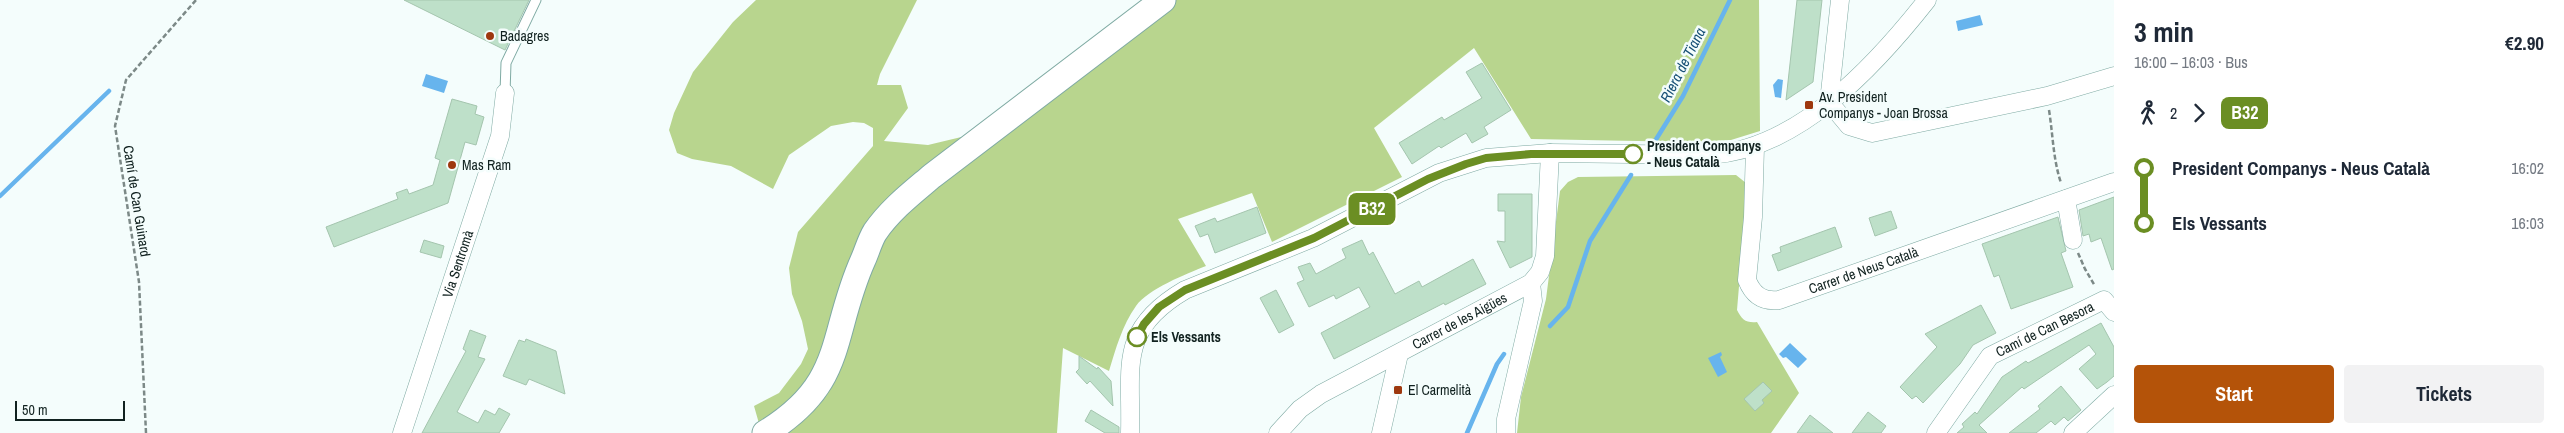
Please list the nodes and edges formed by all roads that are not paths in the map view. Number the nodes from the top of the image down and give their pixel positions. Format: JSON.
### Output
{"nodes":[{"id":1,"x":536,"y":0,"type":"edge"},
{"id":2,"x":1163,"y":0,"type":"edge"},
{"id":3,"x":1840,"y":0,"type":"edge"},
{"id":4,"x":1927,"y":0,"type":"edge"},
{"id":5,"x":2114,"y":76,"type":"edge"},
{"id":6,"x":505,"y":94,"type":"joint"},
{"id":7,"x":1829,"y":102,"type":"junction"},
{"id":8,"x":1754,"y":148,"type":"junction"},
{"id":9,"x":1550,"y":153,"type":"junction"},
{"id":10,"x":2114,"y":182,"type":"edge"},
{"id":11,"x":2066,"y":199,"type":"junction"},
{"id":12,"x":2073,"y":240,"type":"road end"},
{"id":13,"x":1531,"y":283,"type":"junction"},
{"id":14,"x":2109,"y":306,"type":"edge"},
{"id":15,"x":1399,"y":354,"type":"junction"},
{"id":16,"x":2114,"y":395,"type":"edge"},
{"id":17,"x":402,"y":433,"type":"edge"},
{"id":18,"x":765,"y":433,"type":"edge"},
{"id":19,"x":1130,"y":433,"type":"edge"},
{"id":20,"x":1278,"y":433,"type":"edge"},
{"id":21,"x":1381,"y":433,"type":"edge"},
{"id":22,"x":1506,"y":433,"type":"edge"},
{"id":23,"x":1936,"y":433,"type":"edge"},
{"id":24,"x":2073,"y":433,"type":"edge"}],
"edges":[{"from":1,"to":6,"type":"lane"},
{"from":2,"to":18,"type":"street"},
{"from":3,"to":7,"type":"street"},
{"from":4,"to":7,"type":"street"},
{"from":5,"to":7,"type":"street"},
{"from":6,"to":17,"type":"street","name":"Via Sentromà"},
{"from":7,"to":8,"type":"street"},
{"from":8,"to":9,"type":"street"},
{"from":8,"to":11,"type":"street","name":"Carrer de Neus Català"},
{"from":9,"to":13,"type":"street"},
{"from":9,"to":19,"type":"street"},
{"from":10,"to":11,"type":"street","name":"Carrer de Neus Català"},
{"from":11,"to":12,"type":"street"},
{"from":13,"to":15,"type":"street","name":"Carrer de les Aigües"},
{"from":13,"to":22,"type":"street"},
{"from":14,"to":23,"type":"street","name":"Camí de Can Besora"},
{"from":15,"to":20,"type":"street","name":"Carrer de les Aigües"},
{"from":15,"to":21,"type":"street"},
{"from":16,"to":24,"type":"street"}]}
